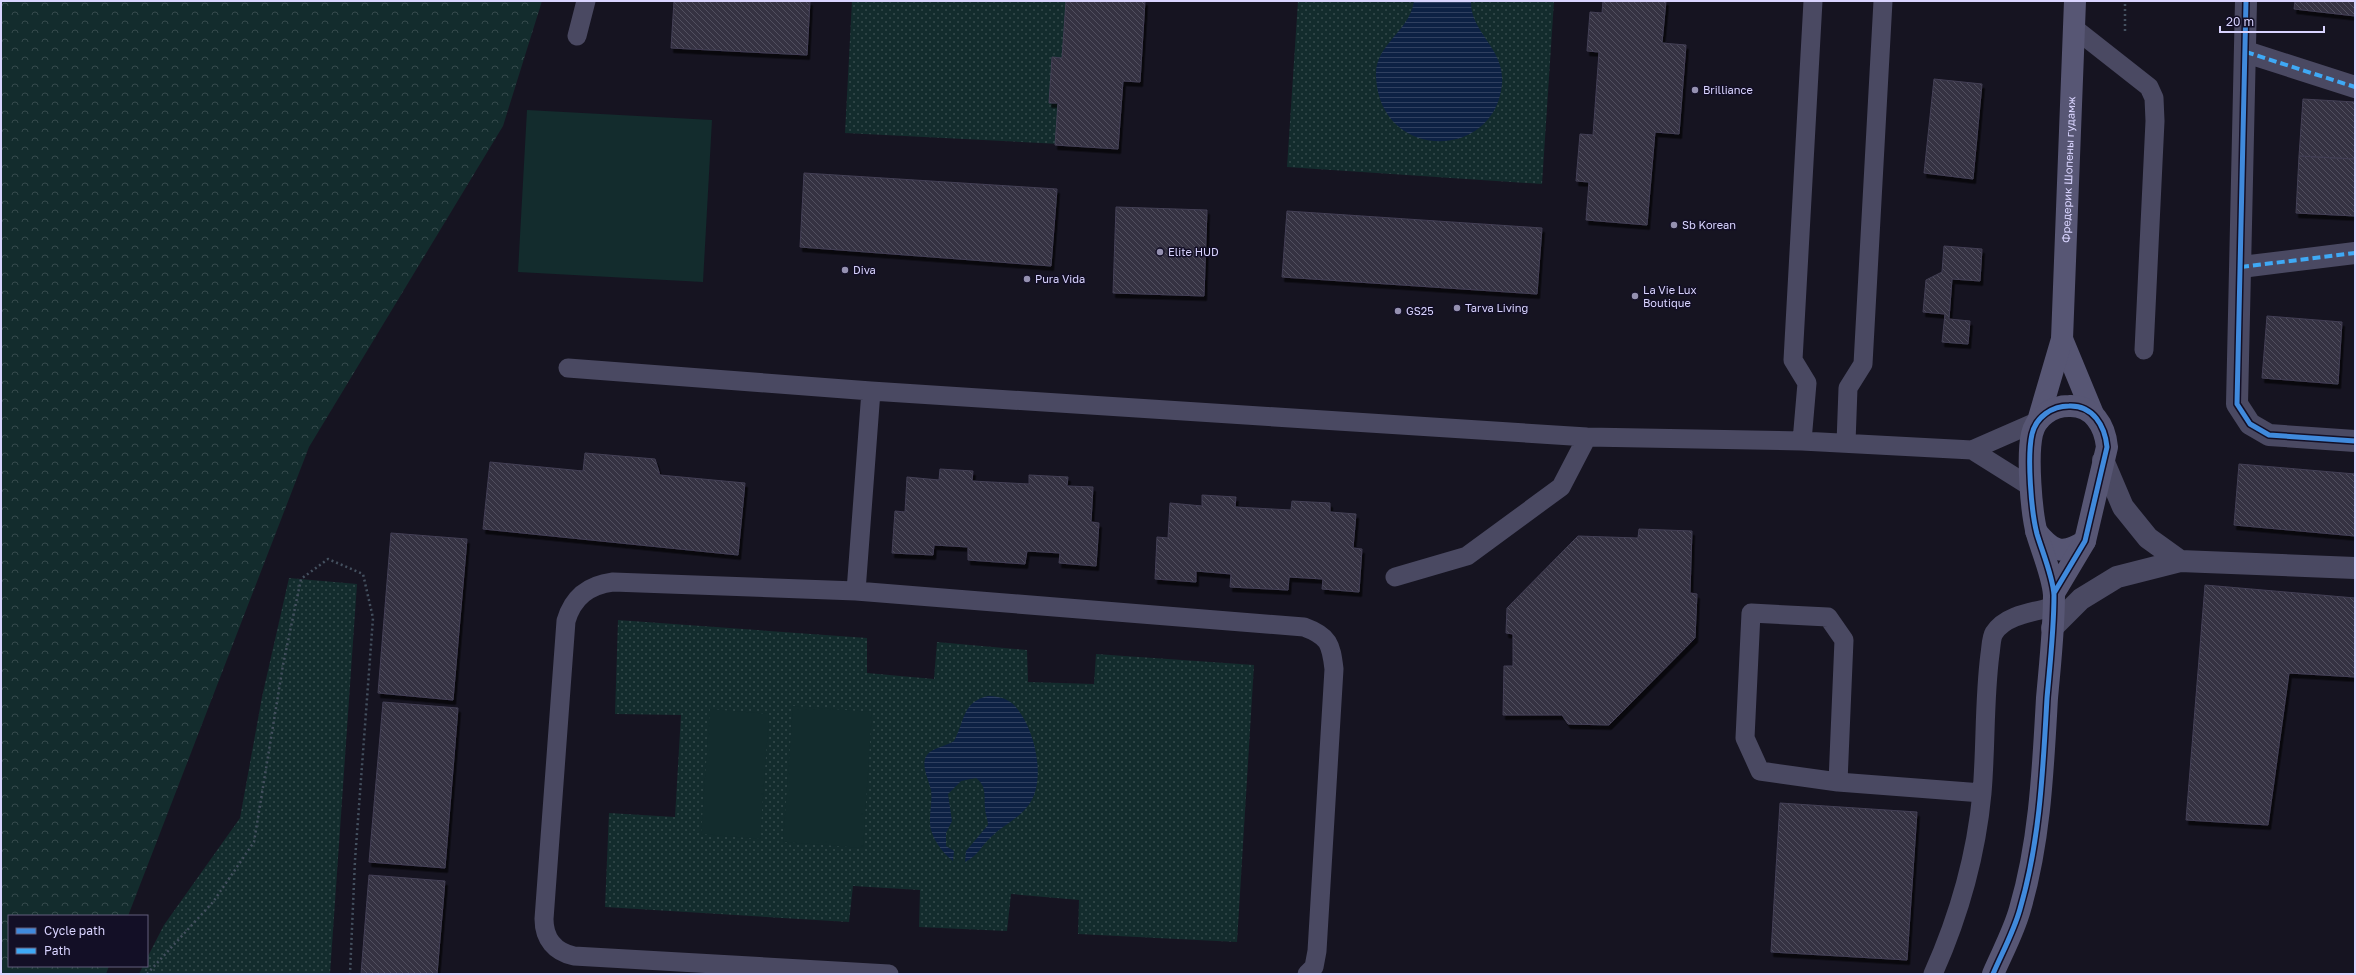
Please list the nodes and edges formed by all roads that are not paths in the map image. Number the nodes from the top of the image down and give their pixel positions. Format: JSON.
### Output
{"nodes":[{"id":1,"x":586,"y":1,"type":"edge"},
{"id":2,"x":1813,"y":1,"type":"edge"},
{"id":3,"x":1883,"y":1,"type":"edge"},
{"id":4,"x":2075,"y":1,"type":"edge"},
{"id":5,"x":2246,"y":1,"type":"edge"},
{"id":6,"x":2074,"y":28,"type":"junction"},
{"id":7,"x":577,"y":36,"type":"dead end"},
{"id":8,"x":2246,"y":52,"type":"junction"},
{"id":9,"x":2355,"y":87,"type":"edge"},
{"id":10,"x":2355,"y":253,"type":"edge"},
{"id":11,"x":2241,"y":267,"type":"junction"},
{"id":12,"x":2062,"y":339,"type":"junction"},
{"id":13,"x":2144,"y":350,"type":"dead end"},
{"id":14,"x":568,"y":368,"type":"dead end"},
{"id":15,"x":871,"y":391,"type":"junction"},
{"id":16,"x":2093,"y":414,"type":"junction"},
{"id":17,"x":2038,"y":421,"type":"junction"},
{"id":18,"x":1587,"y":437,"type":"junction"},
{"id":19,"x":1802,"y":441,"type":"junction"},
{"id":20,"x":2355,"y":441,"type":"edge"},
{"id":21,"x":1846,"y":443,"type":"junction"},
{"id":22,"x":1972,"y":450,"type":"junction"},
{"id":23,"x":2103,"y":460,"type":"junction"},
{"id":24,"x":2031,"y":487,"type":"junction"},
{"id":25,"x":2036,"y":531,"type":"junction"},
{"id":26,"x":2085,"y":541,"type":"junction"},
{"id":27,"x":2180,"y":561,"type":"junction"},
{"id":28,"x":2355,"y":568,"type":"edge"},
{"id":29,"x":1395,"y":577,"type":"dead end"},
{"id":30,"x":856,"y":591,"type":"junction"},
{"id":31,"x":2053,"y":600,"type":"junction"},
{"id":32,"x":2052,"y":628,"type":"junction"},
{"id":33,"x":1838,"y":782,"type":"junction"},
{"id":34,"x":1982,"y":793,"type":"junction"},
{"id":35,"x":817,"y":973,"type":"edge"},
{"id":36,"x":889,"y":974,"type":"edge"},
{"id":37,"x":1307,"y":974,"type":"edge"},
{"id":38,"x":1933,"y":974,"type":"edge"},
{"id":39,"x":1993,"y":974,"type":"edge"}],
"edges":[{"from":1,"to":7,"type":"lane"},
{"from":2,"to":19,"type":"lane"},
{"from":3,"to":21,"type":"lane"},
{"from":4,"to":6,"type":"street","name":"Фредерик Шопены гудамж"},
{"from":5,"to":8,"type":"street"},
{"from":6,"to":12,"type":"street","name":"Фредерик Шопены гудамж"},
{"from":6,"to":13,"type":"lane"},
{"from":8,"to":9,"type":"street"},
{"from":8,"to":11,"type":"street"},
{"from":10,"to":11,"type":"street"},
{"from":11,"to":20,"type":"street"},
{"from":12,"to":16,"type":"street"},
{"from":12,"to":17,"type":"street"},
{"from":14,"to":15,"type":"lane"},
{"from":15,"to":18,"type":"lane"},
{"from":15,"to":30,"type":"lane"},
{"from":16,"to":17,"type":"street"},
{"from":16,"to":23,"type":"street"},
{"from":17,"to":22,"type":"lane"},
{"from":17,"to":24,"type":"street"},
{"from":18,"to":19,"type":"lane"},
{"from":18,"to":29,"type":"lane"},
{"from":19,"to":21,"type":"lane"},
{"from":21,"to":22,"type":"lane"},
{"from":22,"to":24,"type":"lane"},
{"from":23,"to":26,"type":"street"},
{"from":23,"to":27,"type":"street"},
{"from":24,"to":25,"type":"street"},
{"from":25,"to":26,"type":"street"},
{"from":25,"to":31,"type":"street"},
{"from":26,"to":31,"type":"street"},
{"from":27,"to":28,"type":"street"},
{"from":27,"to":32,"type":"street"},
{"from":30,"to":35,"type":"lane"},
{"from":30,"to":37,"type":"lane"},
{"from":31,"to":32,"type":"street"},
{"from":31,"to":34,"type":"lane"},
{"from":32,"to":39,"type":"street"},
{"from":33,"to":33,"type":"lane"},
{"from":33,"to":34,"type":"lane"},
{"from":34,"to":38,"type":"lane"},
{"from":35,"to":36,"type":"lane"}]}
